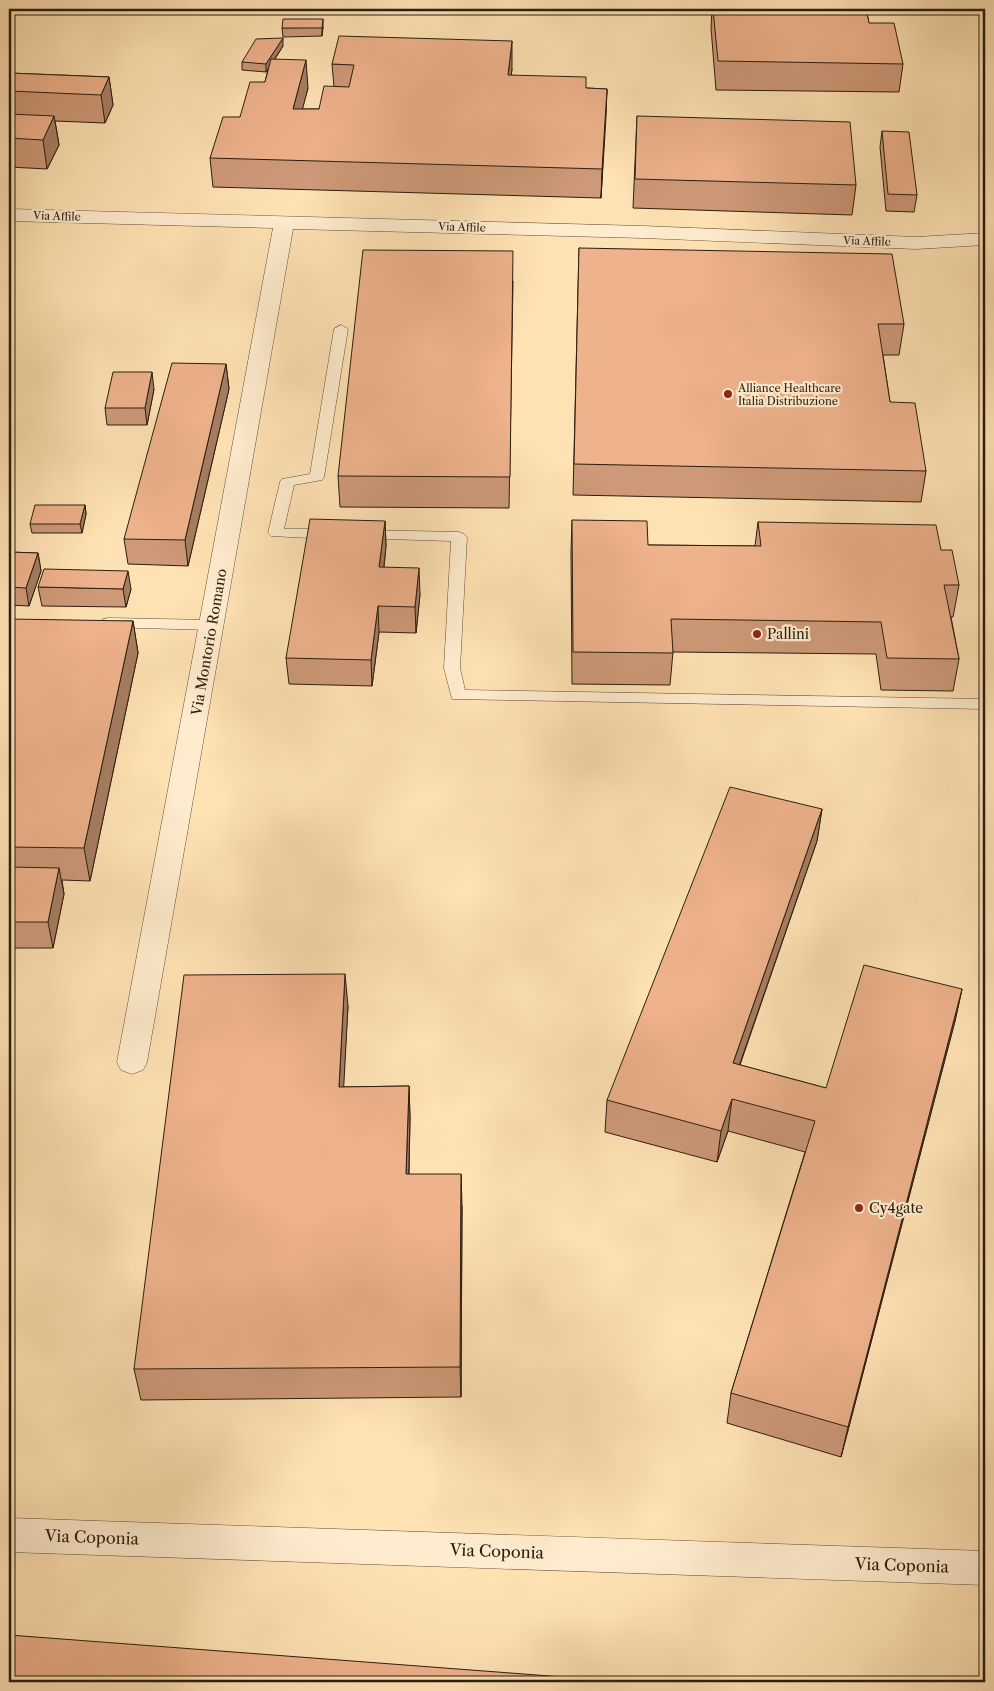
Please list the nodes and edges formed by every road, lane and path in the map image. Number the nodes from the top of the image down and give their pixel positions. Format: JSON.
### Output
{"nodes":[{"id":1,"x":9,"y":215,"type":"edge"},
{"id":2,"x":284,"y":222,"type":"junction"},
{"id":3,"x":985,"y":239,"type":"edge"},
{"id":4,"x":916,"y":243,"type":"junction"},
{"id":5,"x":985,"y":258,"type":"edge"},
{"id":6,"x":341,"y":329,"type":"dead end"},
{"id":7,"x":96,"y":623,"type":"edge"},
{"id":8,"x":212,"y":625,"type":"junction"},
{"id":9,"x":985,"y":704,"type":"edge"},
{"id":10,"x":132,"y":1062,"type":"dead end"},
{"id":11,"x":9,"y":1535,"type":"edge"},
{"id":12,"x":985,"y":1568,"type":"edge"}],
"edges":[{"from":1,"to":2,"type":"street","name":"Via Affile"},
{"from":2,"to":4,"type":"street","name":"Via Affile"},
{"from":2,"to":8,"type":"street","name":"Via Montorio Romano"},
{"from":3,"to":4,"type":"street","name":"Via Affile"},
{"from":4,"to":5,"type":"street","name":"Via Affile"},
{"from":6,"to":9,"type":"lane"},
{"from":7,"to":8,"type":"lane"},
{"from":8,"to":10,"type":"street","name":"Via Montorio Romano"},
{"from":11,"to":12,"type":"street","name":"Via Coponia"}]}
